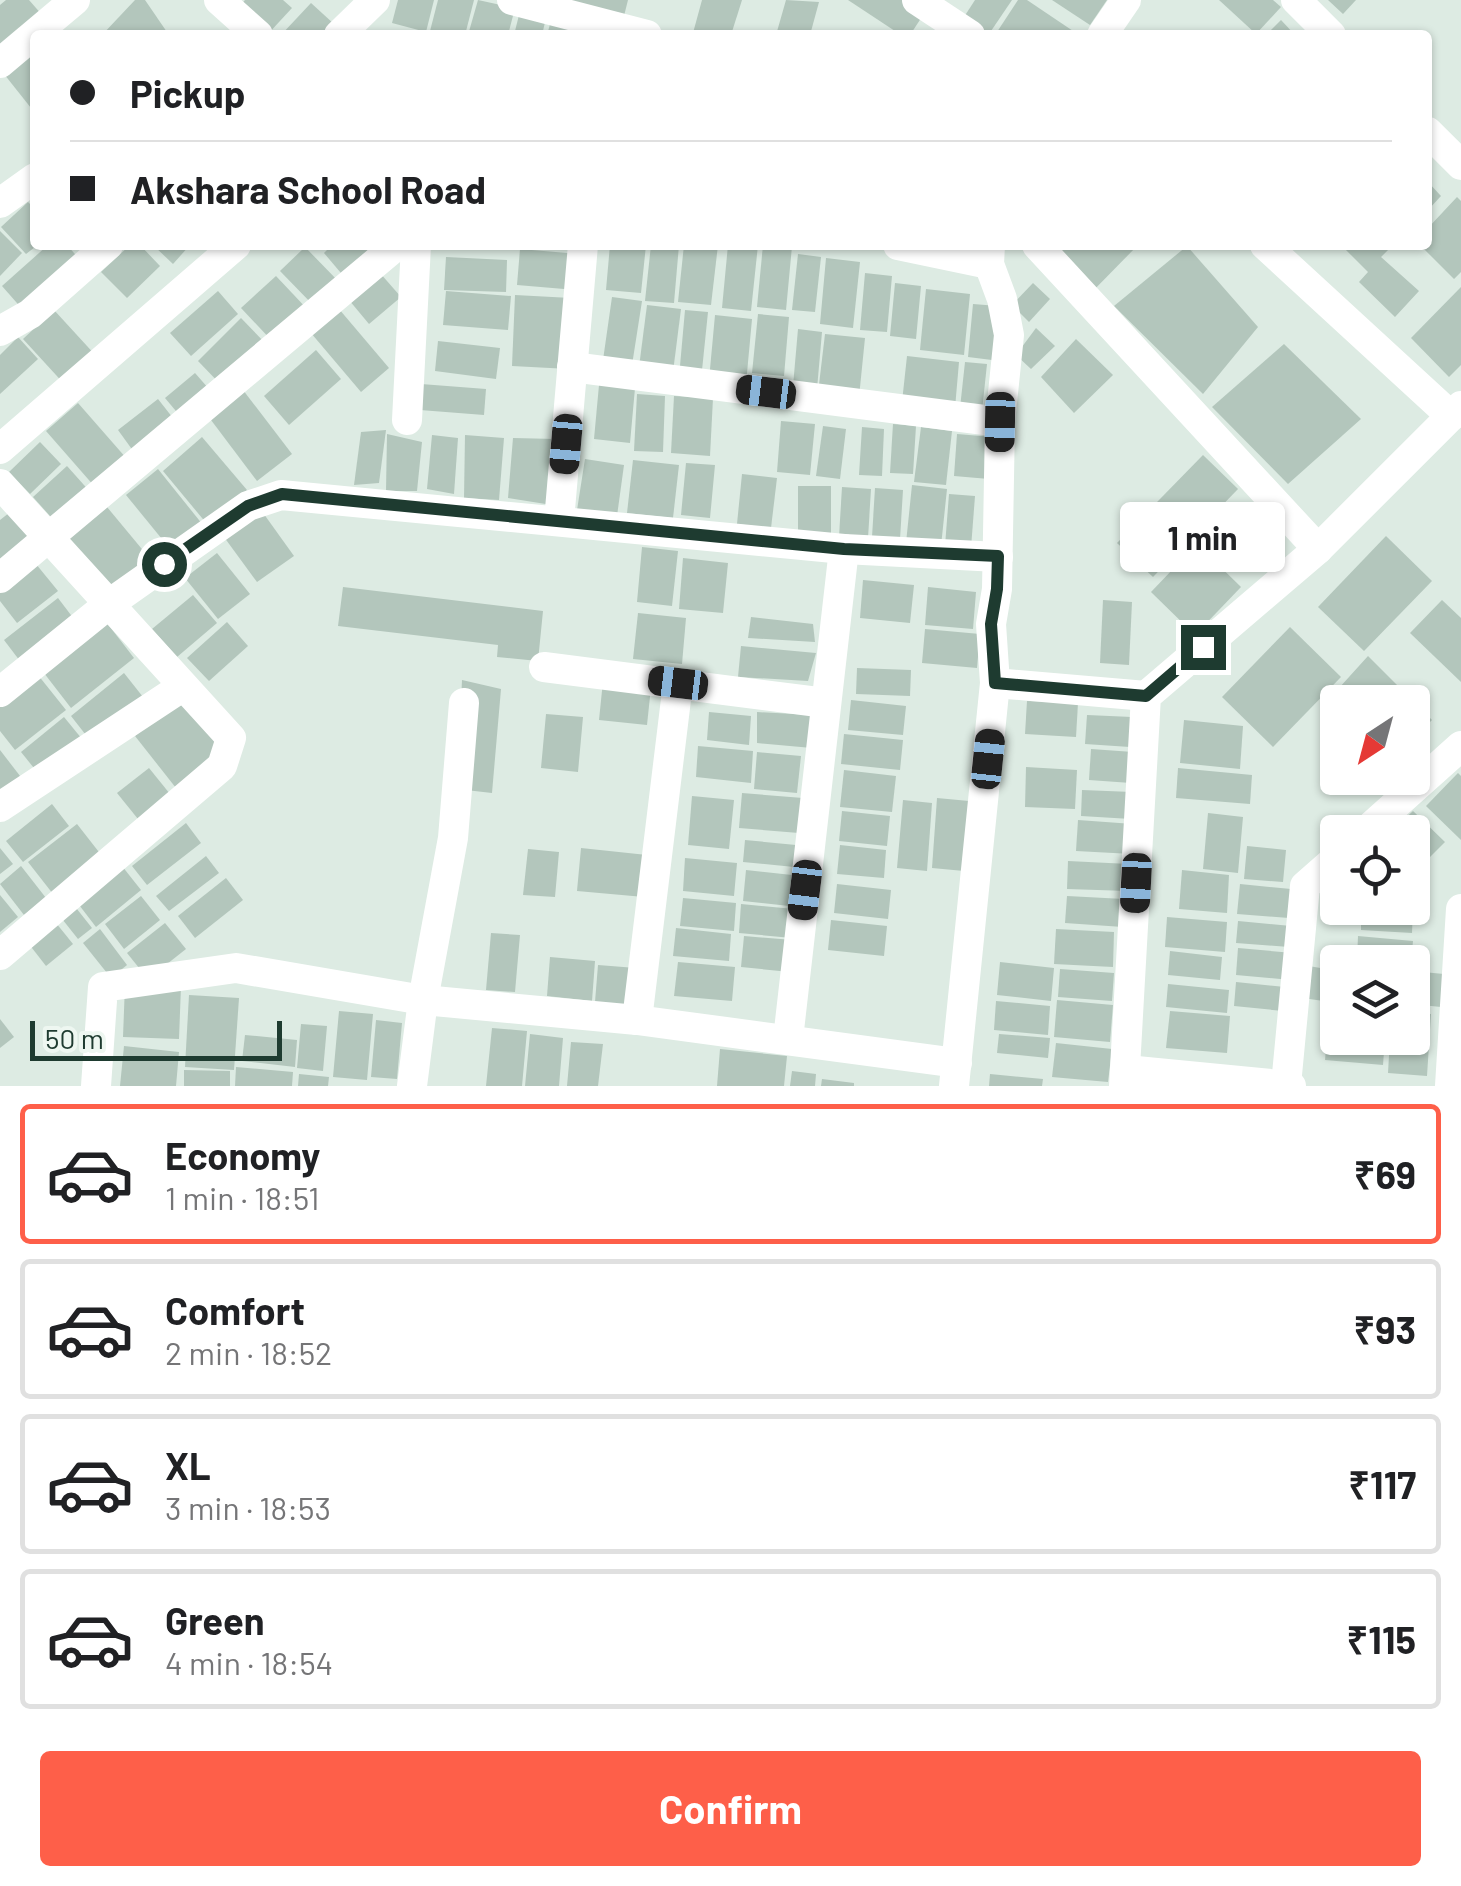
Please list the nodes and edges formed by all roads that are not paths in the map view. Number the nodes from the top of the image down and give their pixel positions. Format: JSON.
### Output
{"nodes":[{"id":1,"x":219,"y":0,"type":"edge"},
{"id":2,"x":375,"y":0,"type":"edge"},
{"id":3,"x":512,"y":0,"type":"edge"},
{"id":4,"x":917,"y":0,"type":"edge"},
{"id":5,"x":1126,"y":0,"type":"edge"},
{"id":6,"x":1296,"y":0,"type":"edge"},
{"id":7,"x":252,"y":30,"type":"edge"},
{"id":8,"x":345,"y":30,"type":"edge"},
{"id":9,"x":628,"y":30,"type":"edge"},
{"id":10,"x":962,"y":30,"type":"edge"},
{"id":11,"x":1105,"y":30,"type":"edge"},
{"id":12,"x":1326,"y":30,"type":"edge"},
{"id":13,"x":30,"y":43,"type":"edge"},
{"id":14,"x":0,"y":64,"type":"edge"},
{"id":15,"x":1432,"y":136,"type":"edge"},
{"id":16,"x":1461,"y":166,"type":"edge"},
{"id":17,"x":30,"y":182,"type":"edge"},
{"id":18,"x":0,"y":203,"type":"edge"},
{"id":19,"x":102,"y":250,"type":"edge"},
{"id":20,"x":230,"y":250,"type":"edge"},
{"id":21,"x":391,"y":250,"type":"edge"},
{"id":22,"x":416,"y":250,"type":"edge"},
{"id":23,"x":582,"y":250,"type":"edge"},
{"id":24,"x":944,"y":250,"type":"edge"},
{"id":25,"x":1042,"y":250,"type":"edge"},
{"id":26,"x":1271,"y":250,"type":"edge"},
{"id":27,"x":990,"y":255,"type":"edge"},
{"id":28,"x":0,"y":332,"type":"edge"},
{"id":29,"x":572,"y":367,"type":"junction"},
{"id":30,"x":1456,"y":411,"type":"edge"},
{"id":31,"x":407,"y":420,"type":"dead end"},
{"id":32,"x":1000,"y":422,"type":"junction"},
{"id":33,"x":0,"y":449,"type":"edge"},
{"id":34,"x":0,"y":484,"type":"edge"},
{"id":35,"x":558,"y":521,"type":"junction"},
{"id":36,"x":50,"y":539,"type":"junction"},
{"id":37,"x":844,"y":549,"type":"junction"},
{"id":38,"x":1318,"y":549,"type":"junction"},
{"id":39,"x":998,"y":556,"type":"junction"},
{"id":40,"x":0,"y":578,"type":"edge"},
{"id":41,"x":108,"y":604,"type":"junction"},
{"id":42,"x":544,"y":667,"type":"dead end"},
{"id":43,"x":678,"y":683,"type":"junction"},
{"id":44,"x":995,"y":683,"type":"junction"},
{"id":45,"x":182,"y":686,"type":"junction"},
{"id":46,"x":0,"y":692,"type":"edge"},
{"id":47,"x":1146,"y":696,"type":"junction"},
{"id":48,"x":464,"y":703,"type":"dead end"},
{"id":49,"x":826,"y":703,"type":"junction"},
{"id":50,"x":1461,"y":746,"type":"edge"},
{"id":51,"x":0,"y":807,"type":"edge"},
{"id":52,"x":1383,"y":815,"type":"edge"},
{"id":53,"x":1320,"y":873,"type":"edge"},
{"id":54,"x":1461,"y":909,"type":"edge"},
{"id":55,"x":1459,"y":946,"type":"edge"},
{"id":56,"x":0,"y":955,"type":"edge"},
{"id":57,"x":423,"y":1000,"type":"junction"},
{"id":58,"x":636,"y":1020,"type":"junction"},
{"id":59,"x":788,"y":1039,"type":"junction"},
{"id":60,"x":956,"y":1074,"type":"edge"},
{"id":61,"x":1125,"y":1078,"type":"edge"},
{"id":62,"x":96,"y":1086,"type":"edge"},
{"id":63,"x":412,"y":1086,"type":"edge"},
{"id":64,"x":1288,"y":1086,"type":"edge"},
{"id":65,"x":1450,"y":1086,"type":"edge"}],
"edges":[{"from":1,"to":7,"type":"street"},
{"from":2,"to":8,"type":"street"},
{"from":3,"to":9,"type":"street"},
{"from":4,"to":10,"type":"street"},
{"from":5,"to":11,"type":"street"},
{"from":6,"to":12,"type":"street"},
{"from":13,"to":14,"type":"street"},
{"from":15,"to":16,"type":"street"},
{"from":17,"to":18,"type":"street"},
{"from":19,"to":28,"type":"street"},
{"from":20,"to":33,"type":"street"},
{"from":21,"to":36,"type":"street"},
{"from":22,"to":31,"type":"street"},
{"from":23,"to":29,"type":"street"},
{"from":24,"to":27,"type":"street"},
{"from":25,"to":38,"type":"street"},
{"from":26,"to":30,"type":"street"},
{"from":27,"to":32,"type":"street"},
{"from":29,"to":32,"type":"street"},
{"from":29,"to":35,"type":"street"},
{"from":30,"to":38,"type":"street"},
{"from":32,"to":39,"type":"street"},
{"from":34,"to":36,"type":"street"},
{"from":35,"to":37,"type":"street"},
{"from":35,"to":41,"type":"street"},
{"from":36,"to":40,"type":"street"},
{"from":36,"to":41,"type":"street"},
{"from":37,"to":39,"type":"street"},
{"from":37,"to":49,"type":"street"},
{"from":38,"to":47,"type":"street"},
{"from":39,"to":44,"type":"street"},
{"from":41,"to":45,"type":"street"},
{"from":41,"to":46,"type":"street"},
{"from":42,"to":43,"type":"street"},
{"from":43,"to":49,"type":"street"},
{"from":43,"to":58,"type":"street"},
{"from":44,"to":47,"type":"street"},
{"from":44,"to":60,"type":"street"},
{"from":45,"to":51,"type":"street"},
{"from":45,"to":56,"type":"street"},
{"from":47,"to":61,"type":"street"},
{"from":48,"to":57,"type":"street"},
{"from":49,"to":59,"type":"street"},
{"from":50,"to":52,"type":"street"},
{"from":53,"to":64,"type":"street"},
{"from":54,"to":55,"type":"street"},
{"from":55,"to":65,"type":"street"},
{"from":57,"to":58,"type":"street"},
{"from":57,"to":62,"type":"street"},
{"from":57,"to":63,"type":"street"},
{"from":58,"to":59,"type":"street"},
{"from":59,"to":60,"type":"street"},
{"from":61,"to":64,"type":"street"}]}
